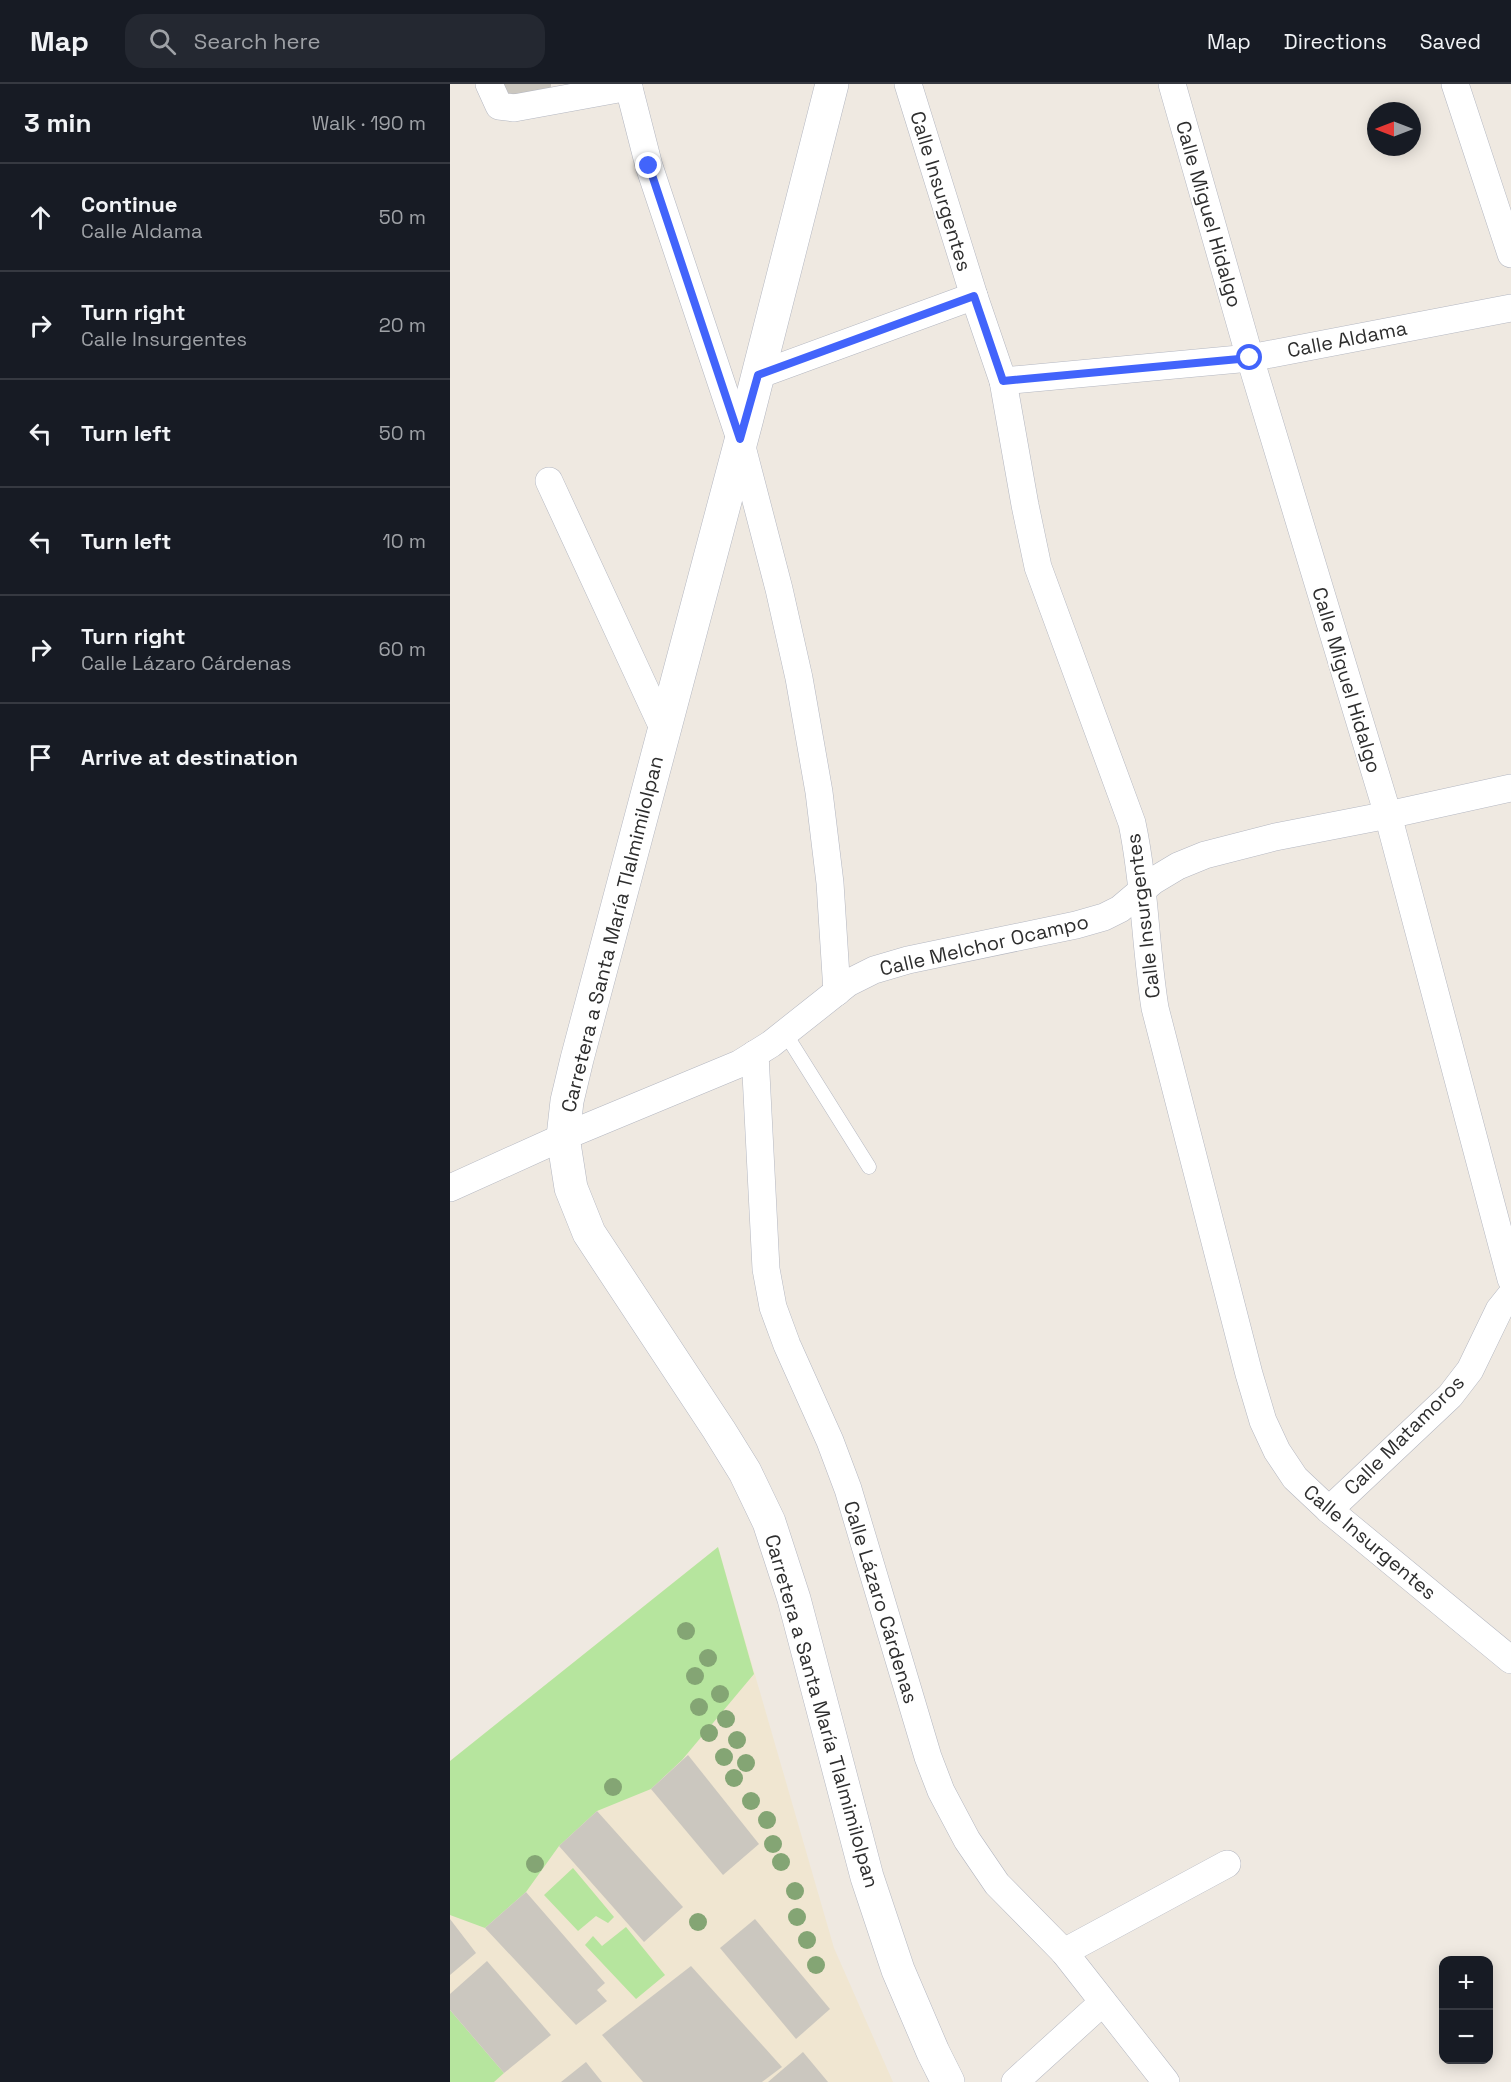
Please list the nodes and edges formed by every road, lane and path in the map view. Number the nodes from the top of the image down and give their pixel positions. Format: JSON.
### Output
{"nodes":[{"id":1,"x":489,"y":84,"type":"edge"},
{"id":2,"x":832,"y":84,"type":"edge"},
{"id":3,"x":908,"y":84,"type":"edge"},
{"id":4,"x":1172,"y":84,"type":"edge"},
{"id":5,"x":1455,"y":84,"type":"edge"},
{"id":6,"x":628,"y":85,"type":"edge"},
{"id":7,"x":1511,"y":254,"type":"edge"},
{"id":8,"x":974,"y":296,"type":"junction"},
{"id":9,"x":1511,"y":308,"type":"edge"},
{"id":10,"x":1250,"y":358,"type":"junction"},
{"id":11,"x":758,"y":375,"type":"junction"},
{"id":12,"x":1003,"y":381,"type":"junction"},
{"id":13,"x":740,"y":439,"type":"junction"},
{"id":14,"x":549,"y":481,"type":"dead end"},
{"id":15,"x":664,"y":730,"type":"junction"},
{"id":16,"x":1511,"y":788,"type":"edge"},
{"id":17,"x":1388,"y":815,"type":"junction"},
{"id":18,"x":1143,"y":891,"type":"junction"},
{"id":19,"x":837,"y":992,"type":"junction"},
{"id":20,"x":785,"y":1033,"type":"junction"},
{"id":21,"x":755,"y":1054,"type":"junction"},
{"id":22,"x":563,"y":1137,"type":"junction"},
{"id":23,"x":869,"y":1167,"type":"dead end"},
{"id":24,"x":450,"y":1188,"type":"edge"},
{"id":25,"x":1511,"y":1279,"type":"edge"},
{"id":26,"x":1511,"y":1295,"type":"edge"},
{"id":27,"x":1329,"y":1510,"type":"junction"},
{"id":28,"x":1511,"y":1660,"type":"edge"},
{"id":29,"x":1227,"y":1864,"type":"dead end"},
{"id":30,"x":1064,"y":1952,"type":"junction"},
{"id":31,"x":1102,"y":2003,"type":"junction"},
{"id":32,"x":948,"y":2082,"type":"edge"},
{"id":33,"x":1014,"y":2082,"type":"edge"},
{"id":34,"x":1166,"y":2082,"type":"edge"}],
"edges":[{"from":1,"to":6,"type":"street"},
{"from":2,"to":11,"type":"main road","name":"Carretera a Santa María Tlalmimilolpan"},
{"from":3,"to":8,"type":"street","name":"Calle Insurgentes"},
{"from":4,"to":10,"type":"street","name":"Calle Miguel Hidalgo"},
{"from":5,"to":7,"type":"street"},
{"from":6,"to":13,"type":"street"},
{"from":8,"to":11,"type":"street"},
{"from":8,"to":12,"type":"street","name":"Calle Insurgentes"},
{"from":9,"to":10,"type":"street","name":"Calle Aldama"},
{"from":10,"to":12,"type":"street","name":"Calle Aldama"},
{"from":10,"to":17,"type":"street","name":"Calle Miguel Hidalgo"},
{"from":11,"to":13,"type":"main road","name":"Carretera a Santa María Tlalmimilolpan"},
{"from":12,"to":18,"type":"street","name":"Calle Insurgentes"},
{"from":13,"to":15,"type":"main road","name":"Carretera a Santa María Tlalmimilolpan"},
{"from":13,"to":19,"type":"street"},
{"from":14,"to":15,"type":"street"},
{"from":15,"to":22,"type":"main road","name":"Carretera a Santa María Tlalmimilolpan"},
{"from":16,"to":17,"type":"street","name":"Calle Melchor Ocampo"},
{"from":17,"to":18,"type":"street","name":"Calle Melchor Ocampo"},
{"from":17,"to":25,"type":"street","name":"Calle Miguel Hidalgo"},
{"from":18,"to":19,"type":"street","name":"Calle Melchor Ocampo"},
{"from":18,"to":27,"type":"street","name":"Calle Insurgentes"},
{"from":19,"to":20,"type":"street","name":"Calle Melchor Ocampo"},
{"from":20,"to":21,"type":"street","name":"Calle Melchor Ocampo"},
{"from":20,"to":23,"type":"lane"},
{"from":21,"to":22,"type":"street","name":"Calle Melchor Ocampo"},
{"from":21,"to":30,"type":"street","name":"Calle Lázaro Cárdenas"},
{"from":22,"to":24,"type":"street","name":"Calle Melchor Ocampo"},
{"from":22,"to":32,"type":"main road","name":"Carretera a Santa María Tlalmimilolpan"},
{"from":26,"to":27,"type":"street","name":"Calle Matamoros"},
{"from":27,"to":28,"type":"street","name":"Calle Insurgentes"},
{"from":29,"to":30,"type":"street"},
{"from":30,"to":31,"type":"street","name":"Calle Lázaro Cárdenas"},
{"from":31,"to":33,"type":"street"},
{"from":31,"to":34,"type":"street","name":"Calle Lázaro Cárdenas"}]}
